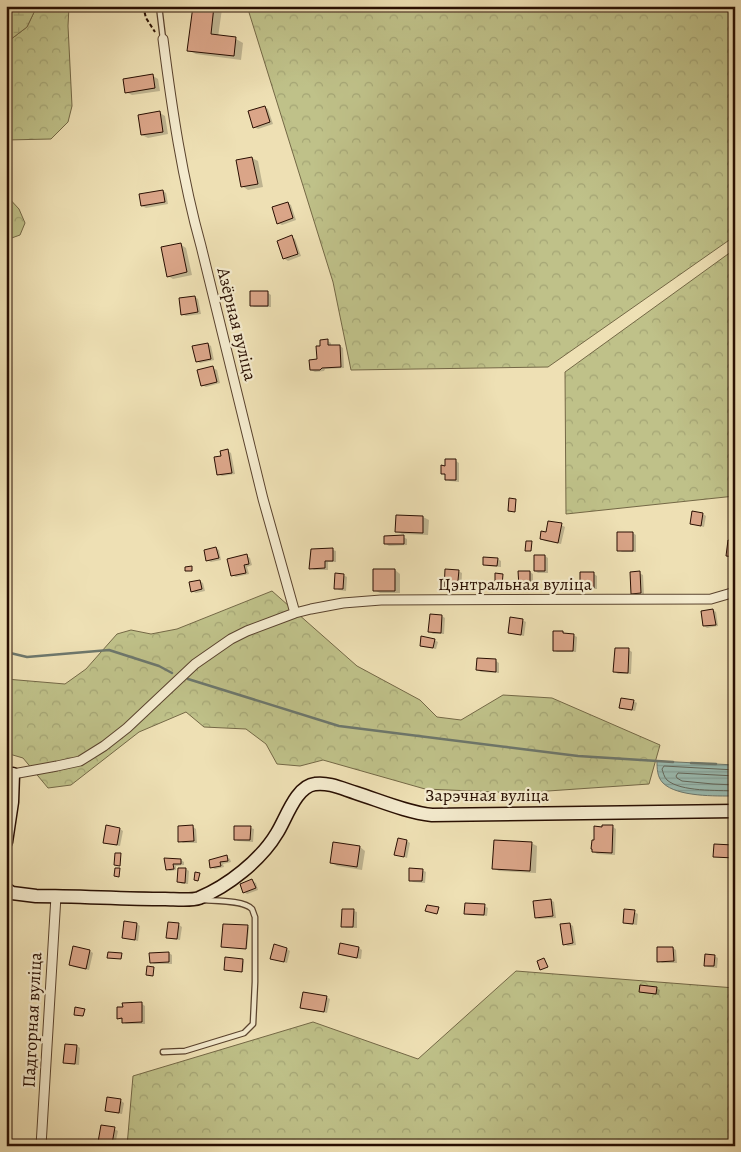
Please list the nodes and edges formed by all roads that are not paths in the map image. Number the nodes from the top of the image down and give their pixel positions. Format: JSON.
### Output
{"nodes":[{"id":1,"x":159,"y":6,"type":"edge"},
{"id":2,"x":163,"y":39,"type":"joint"},
{"id":3,"x":735,"y":592,"type":"edge"},
{"id":4,"x":295,"y":613,"type":"junction"},
{"id":5,"x":10,"y":774,"type":"edge"},
{"id":6,"x":735,"y":811,"type":"edge"},
{"id":7,"x":6,"y":842,"type":"edge"},
{"id":8,"x":6,"y":889,"type":"edge"},
{"id":9,"x":56,"y":896,"type":"junction"},
{"id":10,"x":197,"y":899,"type":"junction"},
{"id":11,"x":163,"y":1052,"type":"dead end"},
{"id":12,"x":41,"y":1146,"type":"edge"}],
"edges":[{"from":1,"to":2,"type":"lane"},
{"from":2,"to":4,"type":"street","name":"Азёрная вуліца"},
{"from":3,"to":4,"type":"street","name":"Цэнтральная вуліца"},
{"from":4,"to":5,"type":"street","name":"Цэнтральная вуліца"},
{"from":5,"to":7,"type":"street"},
{"from":6,"to":10,"type":"street","name":"Зарэчная вуліца"},
{"from":8,"to":9,"type":"street","name":"Зарэчная вуліца"},
{"from":9,"to":10,"type":"street","name":"Зарэчная вуліца"},
{"from":9,"to":12,"type":"street","name":"Падгорная вуліца"},
{"from":10,"to":11,"type":"lane"}]}
